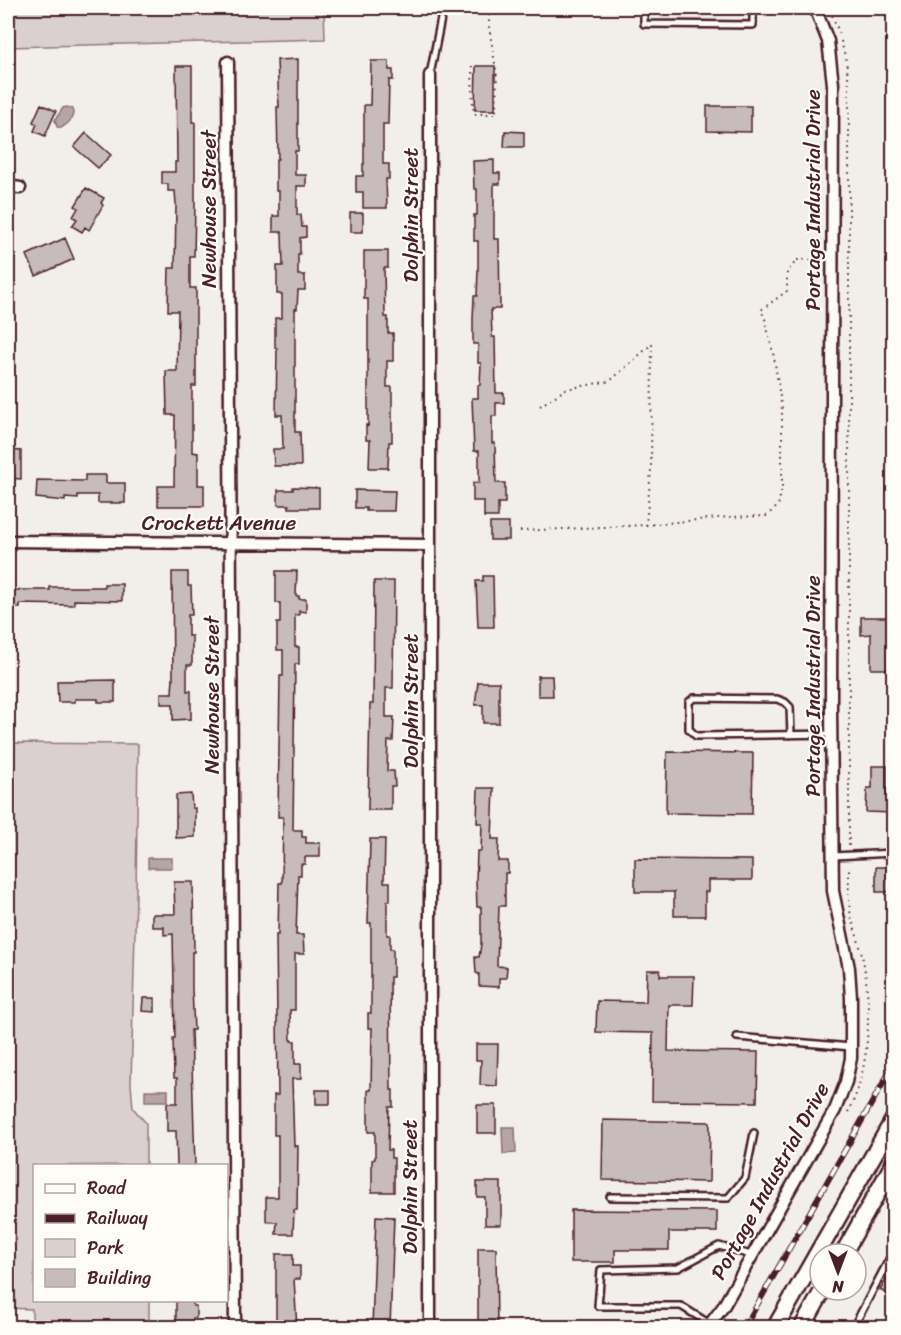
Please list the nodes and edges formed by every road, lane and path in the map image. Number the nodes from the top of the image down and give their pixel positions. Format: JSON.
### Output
{"nodes":[{"id":1,"x":443,"y":8,"type":"edge"},
{"id":2,"x":489,"y":8,"type":"edge"},
{"id":3,"x":644,"y":8,"type":"edge"},
{"id":4,"x":753,"y":8,"type":"edge"},
{"id":5,"x":815,"y":8,"type":"edge"},
{"id":6,"x":228,"y":62,"type":"dead end"},
{"id":7,"x":472,"y":66,"type":"dead end"},
{"id":8,"x":430,"y":75,"type":"joint"},
{"id":9,"x":8,"y":186,"type":"edge"},
{"id":10,"x":20,"y":188,"type":"dead end"},
{"id":11,"x":833,"y":261,"type":"junction"},
{"id":12,"x":540,"y":406,"type":"dead end"},
{"id":13,"x":646,"y":525,"type":"junction"},
{"id":14,"x":520,"y":531,"type":"dead end"},
{"id":15,"x":8,"y":541,"type":"edge"},
{"id":16,"x":231,"y":542,"type":"junction"},
{"id":17,"x":430,"y":544,"type":"junction"},
{"id":18,"x":832,"y":734,"type":"junction"},
{"id":19,"x":791,"y":735,"type":"junction"},
{"id":20,"x":894,"y":853,"type":"edge"},
{"id":21,"x":833,"y":856,"type":"junction"},
{"id":22,"x":737,"y":1038,"type":"dead end"},
{"id":23,"x":851,"y":1047,"type":"junction"},
{"id":24,"x":894,"y":1119,"type":"edge"},
{"id":25,"x":754,"y":1133,"type":"dead end"},
{"id":26,"x":894,"y":1164,"type":"edge"},
{"id":27,"x":610,"y":1197,"type":"dead end"},
{"id":28,"x":850,"y":1242,"type":"edge"},
{"id":29,"x":894,"y":1250,"type":"edge"},
{"id":30,"x":751,"y":1255,"type":"junction"},
{"id":31,"x":816,"y":1302,"type":"edge"},
{"id":32,"x":708,"y":1326,"type":"edge"},
{"id":33,"x":235,"y":1328,"type":"edge"},
{"id":34,"x":430,"y":1328,"type":"edge"},
{"id":35,"x":775,"y":1328,"type":"edge"},
{"id":36,"x":802,"y":1328,"type":"edge"},
{"id":37,"x":853,"y":1328,"type":"edge"}],
"edges":[{"from":1,"to":8,"type":"lane"},
{"from":2,"to":7,"type":"path"},
{"from":3,"to":4,"type":"lane"},
{"from":5,"to":11,"type":"street","name":"Portage Industrial Drive"},
{"from":6,"to":16,"type":"street","name":"Newhouse Street"},
{"from":8,"to":17,"type":"street","name":"Dolphin Street"},
{"from":9,"to":10,"type":"street"},
{"from":11,"to":13,"type":"path"},
{"from":11,"to":18,"type":"street","name":"Portage Industrial Drive"},
{"from":12,"to":13,"type":"path"},
{"from":13,"to":14,"type":"path"},
{"from":15,"to":16,"type":"street","name":"Crockett Avenue"},
{"from":16,"to":17,"type":"street","name":"Crockett Avenue"},
{"from":16,"to":33,"type":"street","name":"Newhouse Street"},
{"from":17,"to":34,"type":"street","name":"Dolphin Street"},
{"from":18,"to":19,"type":"lane"},
{"from":18,"to":21,"type":"street","name":"Portage Industrial Drive"},
{"from":19,"to":19,"type":"lane"},
{"from":20,"to":21,"type":"lane"},
{"from":21,"to":23,"type":"street","name":"Portage Industrial Drive"},
{"from":22,"to":23,"type":"lane"},
{"from":23,"to":30,"type":"street","name":"Portage Industrial Drive"},
{"from":24,"to":35,"type":"main road"},
{"from":25,"to":27,"type":"lane"},
{"from":26,"to":28,"type":"main road"},
{"from":29,"to":37,"type":"lane"},
{"from":30,"to":32,"type":"street","name":"Portage Industrial Drive"},
{"from":30,"to":32,"type":"lane"},
{"from":31,"to":36,"type":"main road"}]}
